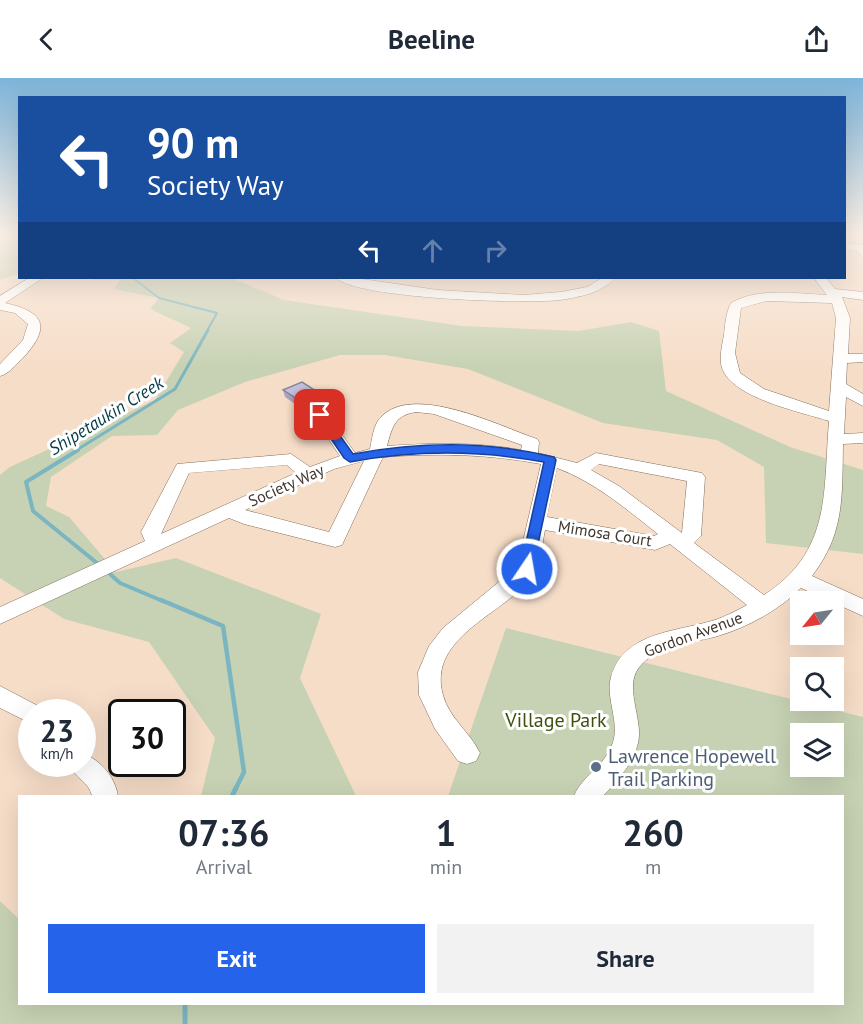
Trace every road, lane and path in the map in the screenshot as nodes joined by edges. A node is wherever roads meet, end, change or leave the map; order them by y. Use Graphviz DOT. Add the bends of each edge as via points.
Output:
graph roads {
  1 [pos="35,279"];
  2 [pos="346,279"];
  3 [pos="608,279"];
  4 [pos="830,290"];
  5 [pos="863,296"];
  6 [pos="0,301"];
  7 [pos="0,306"];
  8 [pos="863,358"];
  9 [pos="840,359"];
  10 [pos="0,372"];
  11 [pos="838,386"];
  12 [pos="863,401"];
  13 [pos="320,415"];
  14 [pos="837,418"];
  15 [pos="863,438"];
  16 [pos="835,440"];
  17 [pos="377,452"];
  18 [pos="529,454"];
  19 [pos="350,458"];
  20 [pos="550,460"];
  21 [pos="579,471"];
  22 [pos="308,474"];
  23 [pos="230,510"];
  24 [pos="537,522"];
  25 [pos="676,539"];
  26 [pos="156,544"];
  27 [pos="798,579"];
  28 [pos="763,606"];
  29 [pos="863,608"];
  30 [pos="0,616"];
  31 [pos="0,696"];
  32 [pos="18,706"];
  33 [pos="467,753"];
  34 [pos="95,777"];
  35 [pos="105,795"];
  36 [pos="588,795"];
  1 -- 6 [label="street"];
  2 -- 3 [label="street" via="409,292 544,298 590,291"];
  4 -- 5 [label="street"];
  4 -- 9 [label="street, Gordon Avenue" via="843,318"];
  4 -- 14 [label="street" via="738,303 729,366 732,375 745,386"];
  7 -- 10 [label="street" via="28,313 35,320 35,331 27,347"];
  8 -- 9 [label="street"];
  9 -- 11 [label="street, Gordon Avenue"];
  11 -- 12 [label="street"];
  11 -- 14 [label="street, Gordon Avenue"];
  13 -- 19 [label="street"];
  14 -- 16 [label="street, Gordon Avenue"];
  15 -- 16 [label="street"];
  16 -- 27 [label="street, Gordon Avenue" via="829,526 817,554"];
  17 -- 18 [label="street, Society Way" via="453,449"];
  17 -- 18 [label="street" via="390,417 404,409 424,407 531,442"];
  17 -- 19 [label="street, Society Way"];
  17 -- 23 [label="street" via="334,540 244,518"];
  18 -- 20 [label="street, Society Way"];
  19 -- 22 [label="street, Society Way"];
  20 -- 21 [label="street, Society Way"];
  20 -- 24 [label="street"];
  21 -- 25 [label="street, Society Way" via="613,490"];
  21 -- 25 [label="street" via="596,458 696,477 691,536"];
  22 -- 23 [label="street, Society Way"];
  22 -- 26 [label="street" via="291,459 183,468 150,532"];
  23 -- 26 [label="street, Society Way"];
  24 -- 25 [label="street, Mimosa Court" via="654,543"];
  24 -- 33 [label="street" via="527,569 521,577 447,637 430,662 430,692 437,712"];
  25 -- 28 [label="street, Society Way"];
  26 -- 30 [label="street, Society Way"];
  27 -- 28 [label="street, Gordon Avenue"];
  27 -- 29 [label="street"];
  28 -- 36 [label="street, Gordon Avenue" via="728,624 658,643 632,658 620,683 628,727 626,742"];
  31 -- 32 [label="street"];
  34 -- 35 [label="street" via="103,785"];
}
